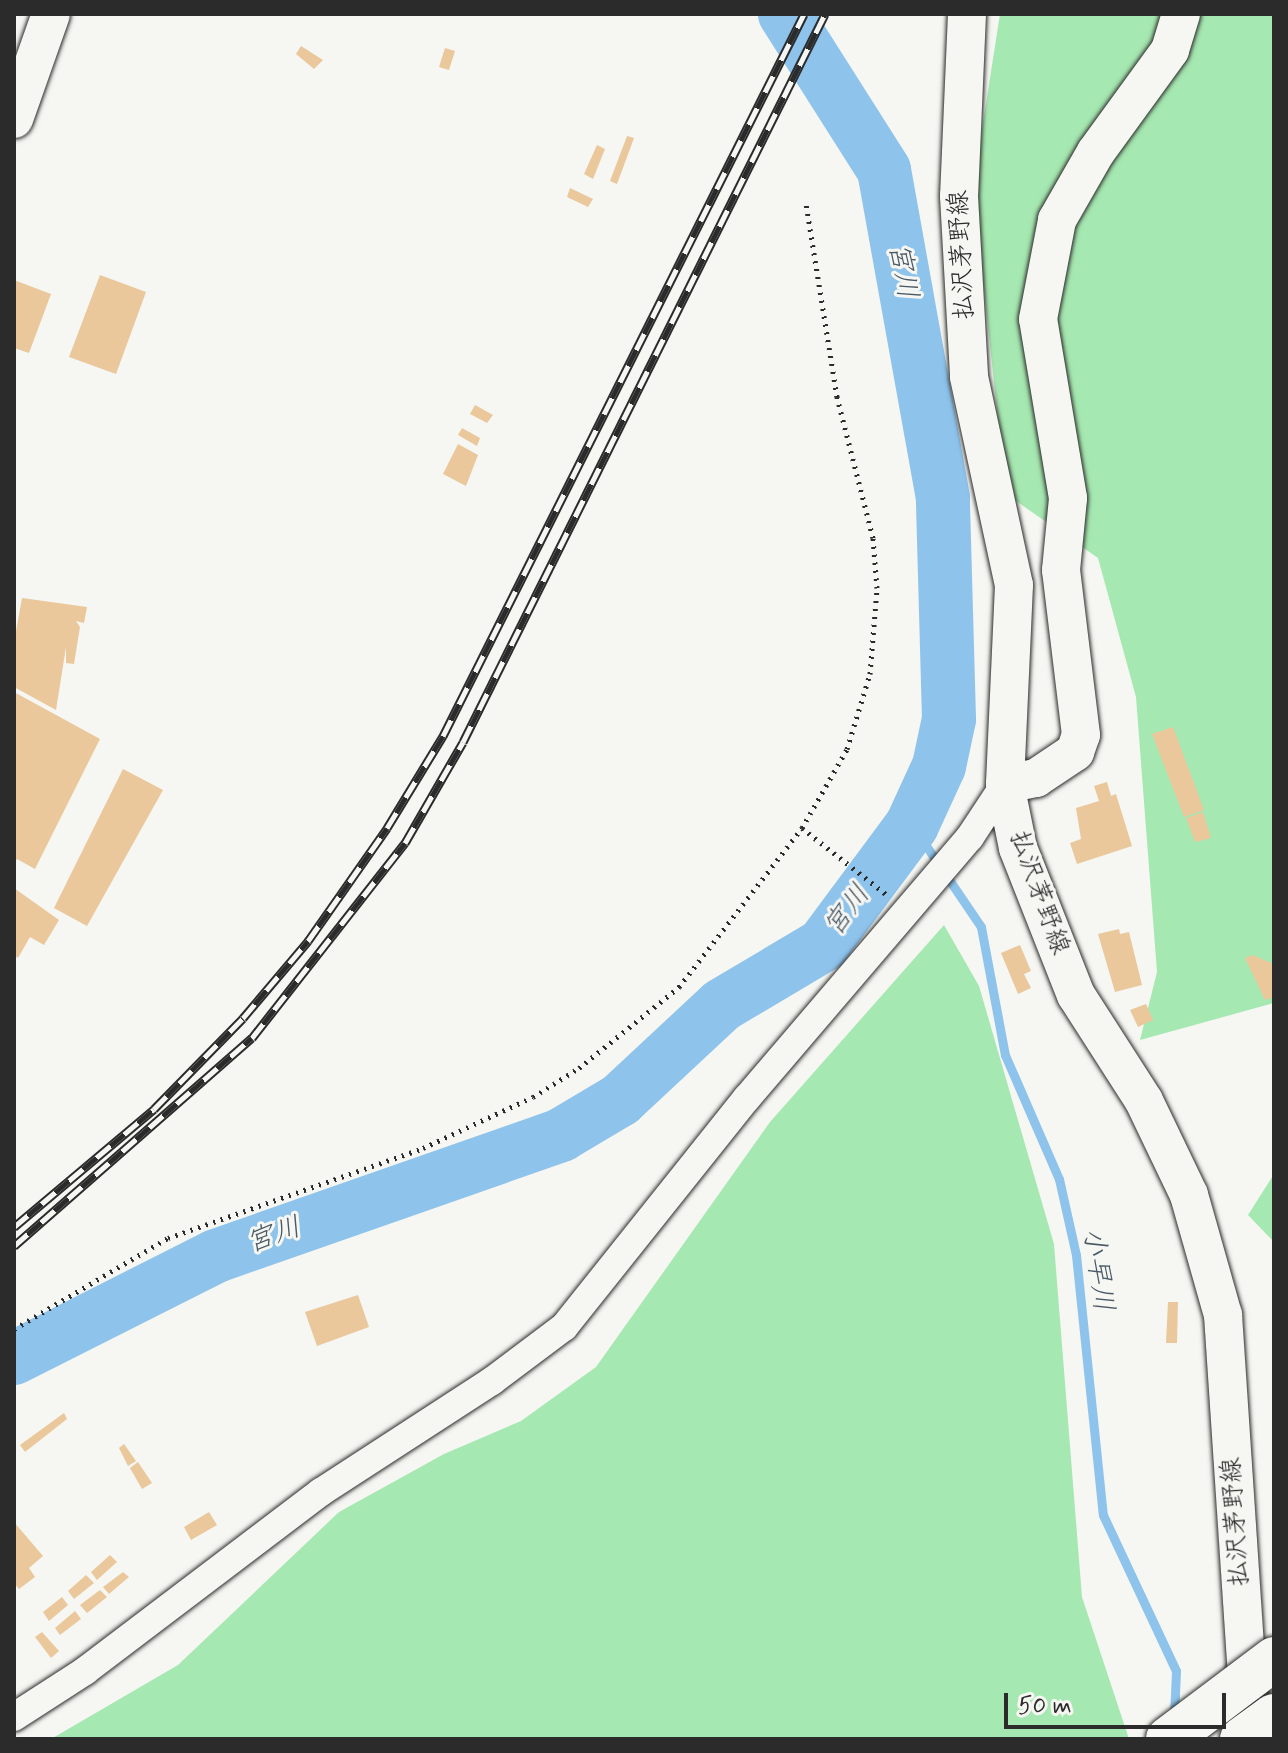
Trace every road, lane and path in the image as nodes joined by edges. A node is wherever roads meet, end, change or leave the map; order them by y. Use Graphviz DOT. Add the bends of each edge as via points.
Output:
graph roads {
  1 [pos="51,14"];
  2 [pos="967,14"];
  3 [pos="1181,14"];
  4 [pos="14,119"];
  5 [pos="806,203"];
  6 [pos="1005,784"];
  7 [pos="802,828"];
  8 [pos="903,909"];
  9 [pos="14,1329"];
  10 [pos="1274,1659"];
  11 [pos="1274,1716"];
  12 [pos="14,1717"];
  13 [pos="1168,1739"];
  14 [pos="1242,1739"];
  15 [pos="1251,1739"];
  1 -- 4 [label="main road"];
  2 -- 6 [label="main road, 払沢茅野線" via="959,196 969,377 1014,585"];
  3 -- 6 [label="main road" via="1170,50 1096,152 1057,220 1038,319 1068,498 1061,570 1081,735 1075,752 1036,778"];
  5 -- 7 [label="path" via="837,397 873,538 877,588 870,674 847,749"];
  6 -- 8 [label="street" via="970,837"];
  6 -- 15 [label="main road, 払沢茅野線" via="1018,848 1076,995 1144,1101 1189,1195 1223,1315"];
  7 -- 8 [label="path"];
  7 -- 9 [label="path" via="679,987 568,1076 423,1148 168,1238"];
  8 -- 12 [label="street" via="564,1327 492,1381 321,1492 85,1671"];
  10 -- 13 [label="highway, bridge"];
  11 -- 14 [label="highway, bridge"];
}
